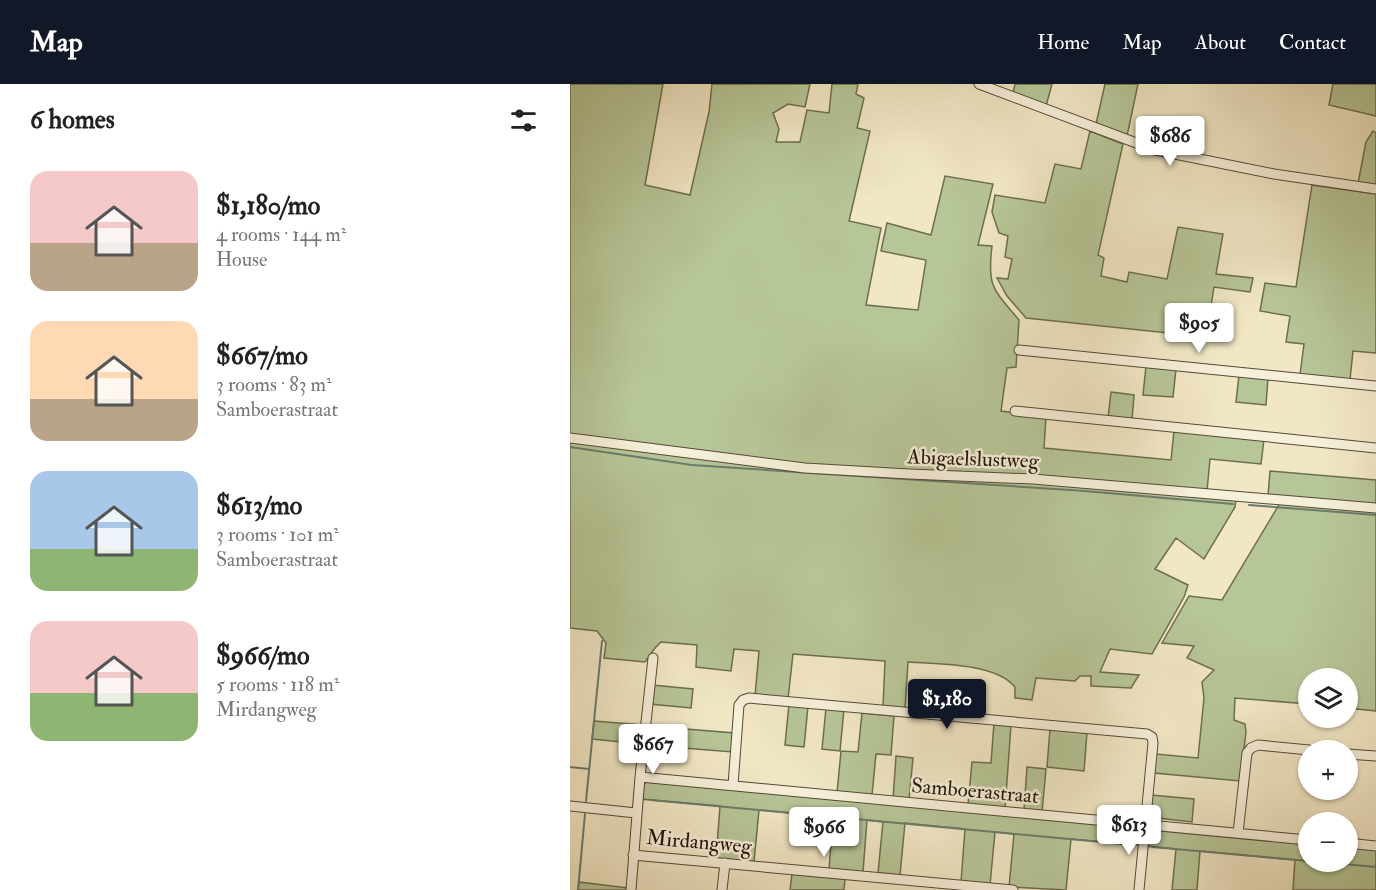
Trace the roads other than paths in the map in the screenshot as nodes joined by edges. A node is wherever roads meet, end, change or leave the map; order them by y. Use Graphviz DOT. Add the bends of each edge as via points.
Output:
graph roads {
  1 [pos="979,84"];
  2 [pos="1376,189"];
  3 [pos="1019,350"];
  4 [pos="1376,386"];
  5 [pos="1015,411"];
  6 [pos="570,438"];
  7 [pos="1376,448"];
  8 [pos="1376,508"];
  9 [pos="653,658"];
  10 [pos="1298,749"];
  11 [pos="1358,755"];
  12 [pos="1376,756"];
  13 [pos="640,777"];
  14 [pos="733,785"];
  15 [pos="570,806"];
  16 [pos="636,813"];
  17 [pos="1145,825"];
  18 [pos="1238,833"];
  19 [pos="1298,839"];
  20 [pos="1358,844"];
  21 [pos="1376,846"];
  22 [pos="633,855"];
  23 [pos="725,863"];
  24 [pos="631,890"];
  25 [pos="722,890"];
  26 [pos="1013,890"];
  27 [pos="1139,890"];
  1 -- 2 [label="street" via="1155,150"];
  3 -- 4 [label="street"];
  5 -- 7 [label="street"];
  6 -- 8 [label="street, Abigaelslustweg" via="806,468 1033,478"];
  9 -- 13 [label="street"];
  10 -- 18 [label="street" via="1258,745 1247,753"];
  11 -- 12 [label="street"];
  13 -- 14 [label="street, Samboerastraat"];
  13 -- 16 [label="street"];
  14 -- 17 [label="street, Samboerastraat"];
  14 -- 17 [label="street" via="739,705 749,698 1147,734 1154,743"];
  15 -- 16 [label="street"];
  16 -- 22 [label="street"];
  17 -- 18 [label="street, Samboerastraat"];
  17 -- 27 [label="street"];
  18 -- 19 [label="street, Samboerastraat"];
  20 -- 21 [label="street"];
  22 -- 23 [label="street, Mirdangweg"];
  22 -- 24 [label="street"];
  23 -- 25 [label="street"];
  23 -- 26 [label="street, Mirdangweg"];
}
